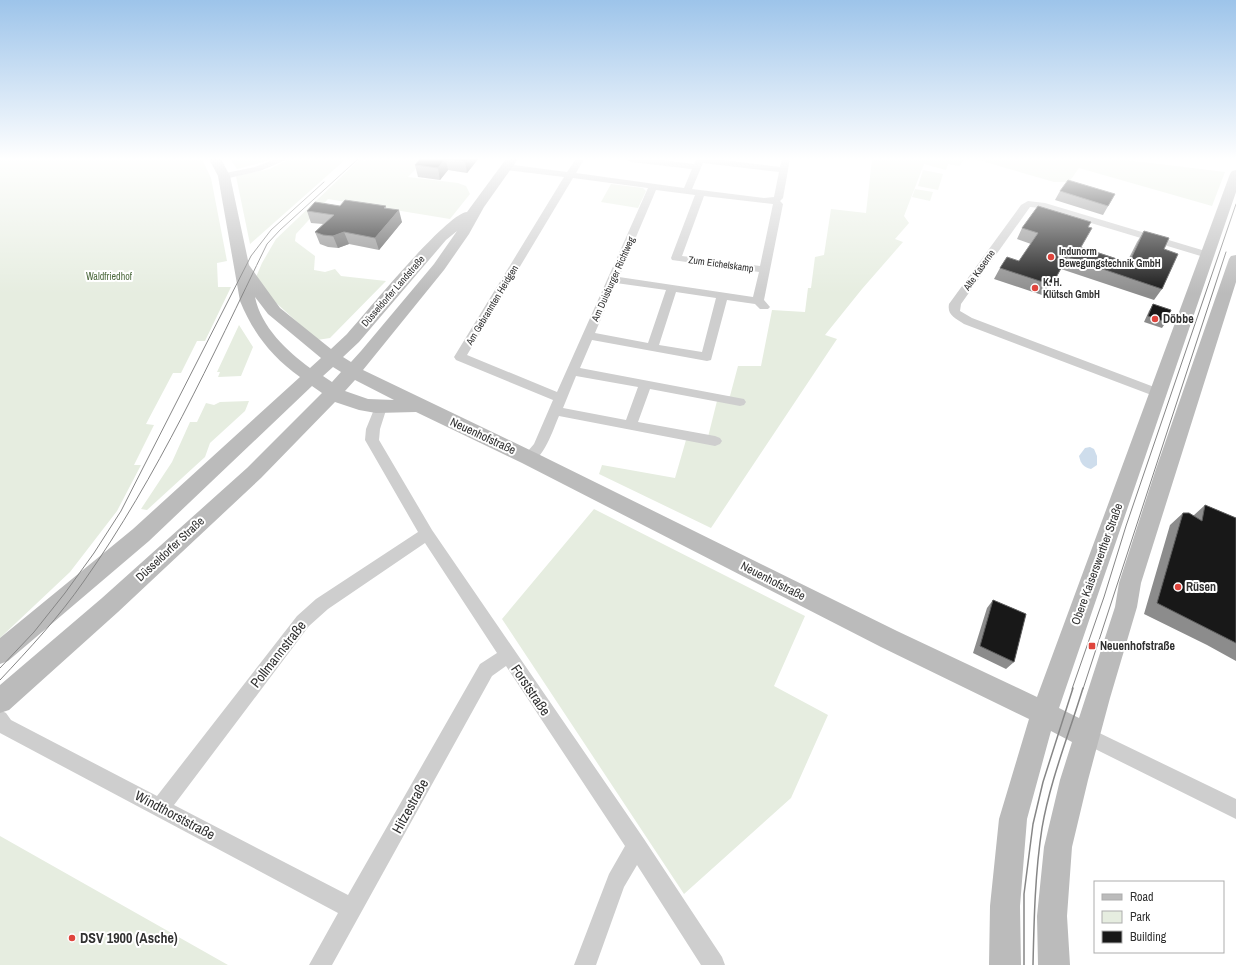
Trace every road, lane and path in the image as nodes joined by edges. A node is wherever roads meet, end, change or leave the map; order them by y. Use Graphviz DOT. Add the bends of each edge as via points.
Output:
graph roads {
  1 [pos="230,204"];
  2 [pos="479,204"];
  3 [pos="553,204"];
  4 [pos="646,204"];
  5 [pos="696,204"];
  6 [pos="778,204"];
  7 [pos="1028,204"];
  8 [pos="1028,204"];
  9 [pos="1226,204"];
  10 [pos="477,207"];
  11 [pos="1208,255"];
  12 [pos="1236,259"];
  13 [pos="242,264"];
  14 [pos="765,270"];
  15 [pos="613,279"];
  16 [pos="672,288"];
  17 [pos="722,296"];
  18 [pos="588,336"];
  19 [pos="652,347"];
  20 [pos="332,358"];
  21 [pos="573,371"];
  22 [pos="353,372"];
  23 [pos="311,377"];
  24 [pos="645,385"];
  25 [pos="334,392"];
  26 [pos="392,392"];
  27 [pos="1158,393"];
  28 [pos="561,398"];
  29 [pos="740,402"];
  30 [pos="418,405"];
  31 [pos="381,407"];
  32 [pos="555,410"];
  33 [pos="631,424"];
  34 [pos="715,441"];
  35 [pos="529,458"];
  36 [pos="427,534"];
  37 [pos="0,653"];
  38 [pos="508,655"];
  39 [pos="0,701"];
  40 [pos="1044,713"];
  41 [pos="0,719"];
  42 [pos="1087,736"];
  43 [pos="160,807"];
  44 [pos="1236,809"];
  45 [pos="637,846"];
  46 [pos="352,909"];
  47 [pos="320,965"];
  48 [pos="585,965"];
  49 [pos="714,965"];
  50 [pos="1006,965"];
  51 [pos="1054,965"];
  1 -- 13 [label="street, Neuenhofstraße"];
  2 -- 10 [label="street, Düsseldorfer Landstraße"];
  3 -- 28 [label="street, Am Gebrannten Heidgen" via="460,357"];
  4 -- 15 [label="street, Am Duisburger Richtweg"];
  5 -- 14 [label="street, Zum Eichelskamp" via="676,258"];
  6 -- 14 [label="street, Zum Eichelskamp"];
  7 -- 11 [label="street, Alte Kaserne" via="1042,205"];
  8 -- 27 [label="street, Alte Kaserne" via="955,304 955,313 968,321"];
  9 -- 11 [label="street, Obere Kaiserswerther Straße"];
  10 -- 20 [label="street, Düsseldorfer Landstraße" via="441,237 353,338"];
  10 -- 22 [label="street, Düsseldorfer Landstraße" via="439,267"];
  11 -- 27 [label="street, Obere Kaiserswerther Straße"];
  12 -- 42 [label="street" via="1130,583 1126,608"];
  13 -- 20 [label="street, Neuenhofstraße" via="274,311"];
  13 -- 23 [label="street, Neuenhofstraße" via="248,301 260,329 280,353"];
  14 -- 17 [label="street, Zum Eichelskamp" via="761,304"];
  15 -- 16 [label="street, Zum Eichelskamp"];
  15 -- 18 [label="street, Am Duisburger Richtweg"];
  16 -- 17 [label="street, Zum Eichelskamp"];
  16 -- 19 [label="street"];
  17 -- 19 [label="street" via="707,356"];
  18 -- 19 [label="street"];
  18 -- 21 [label="street, Am Duisburger Richtweg"];
  20 -- 22 [label="street, Neuenhofstraße"];
  20 -- 23 [label="street, Düsseldorfer Landstraße"];
  21 -- 24 [label="street"];
  21 -- 28 [label="street, Am Duisburger Richtweg"];
  22 -- 25 [label="street, Düsseldorfer Landstraße"];
  22 -- 26 [label="street, Neuenhofstraße"];
  23 -- 25 [label="street, Neuenhofstraße"];
  23 -- 37 [label="street" via="141,535"];
  24 -- 29 [label="street"];
  24 -- 33 [label="street"];
  25 -- 31 [label="street, Neuenhofstraße" via="350,401"];
  25 -- 39 [label="street, Düsseldorfer Straße" via="254,473 110,605"];
  26 -- 30 [label="street, Neuenhofstraße"];
  26 -- 31 [label="street"];
  27 -- 40 [label="street, Obere Kaiserswerther Straße"];
  28 -- 32 [label="street, Am Duisburger Richtweg"];
  30 -- 31 [label="street, Neuenhofstraße"];
  30 -- 35 [label="street, Neuenhofstraße"];
  31 -- 36 [label="street, Forststraße" via="372,440"];
  32 -- 33 [label="street"];
  32 -- 35 [label="street, Am Duisburger Richtweg" via="539,447"];
  33 -- 34 [label="street"];
  35 -- 40 [label="street, Neuenhofstraße" via="889,639"];
  36 -- 38 [label="street, Forststraße"];
  36 -- 43 [label="street, Pollmannstraße" via="322,604 303,621"];
  38 -- 45 [label="street, Forststraße"];
  38 -- 46 [label="street, Hitzestraße" via="486,670"];
  40 -- 42 [label="street, Neuenhofstraße"];
  40 -- 50 [label="street, Obere Kaiserswerther Straße" via="1013,819 1005,906"];
  41 -- 43 [label="street, Windthorststraße" via="4,726"];
  42 -- 44 [label="street, Neuenhofstraße"];
  42 -- 51 [label="street" via="1058,847 1052,916"];
  43 -- 46 [label="street, Windthorststraße"];
  45 -- 48 [label="street" via="616,882"];
  45 -- 49 [label="street, Forststraße"];
  46 -- 47 [label="street, Hitzestraße"];
}
